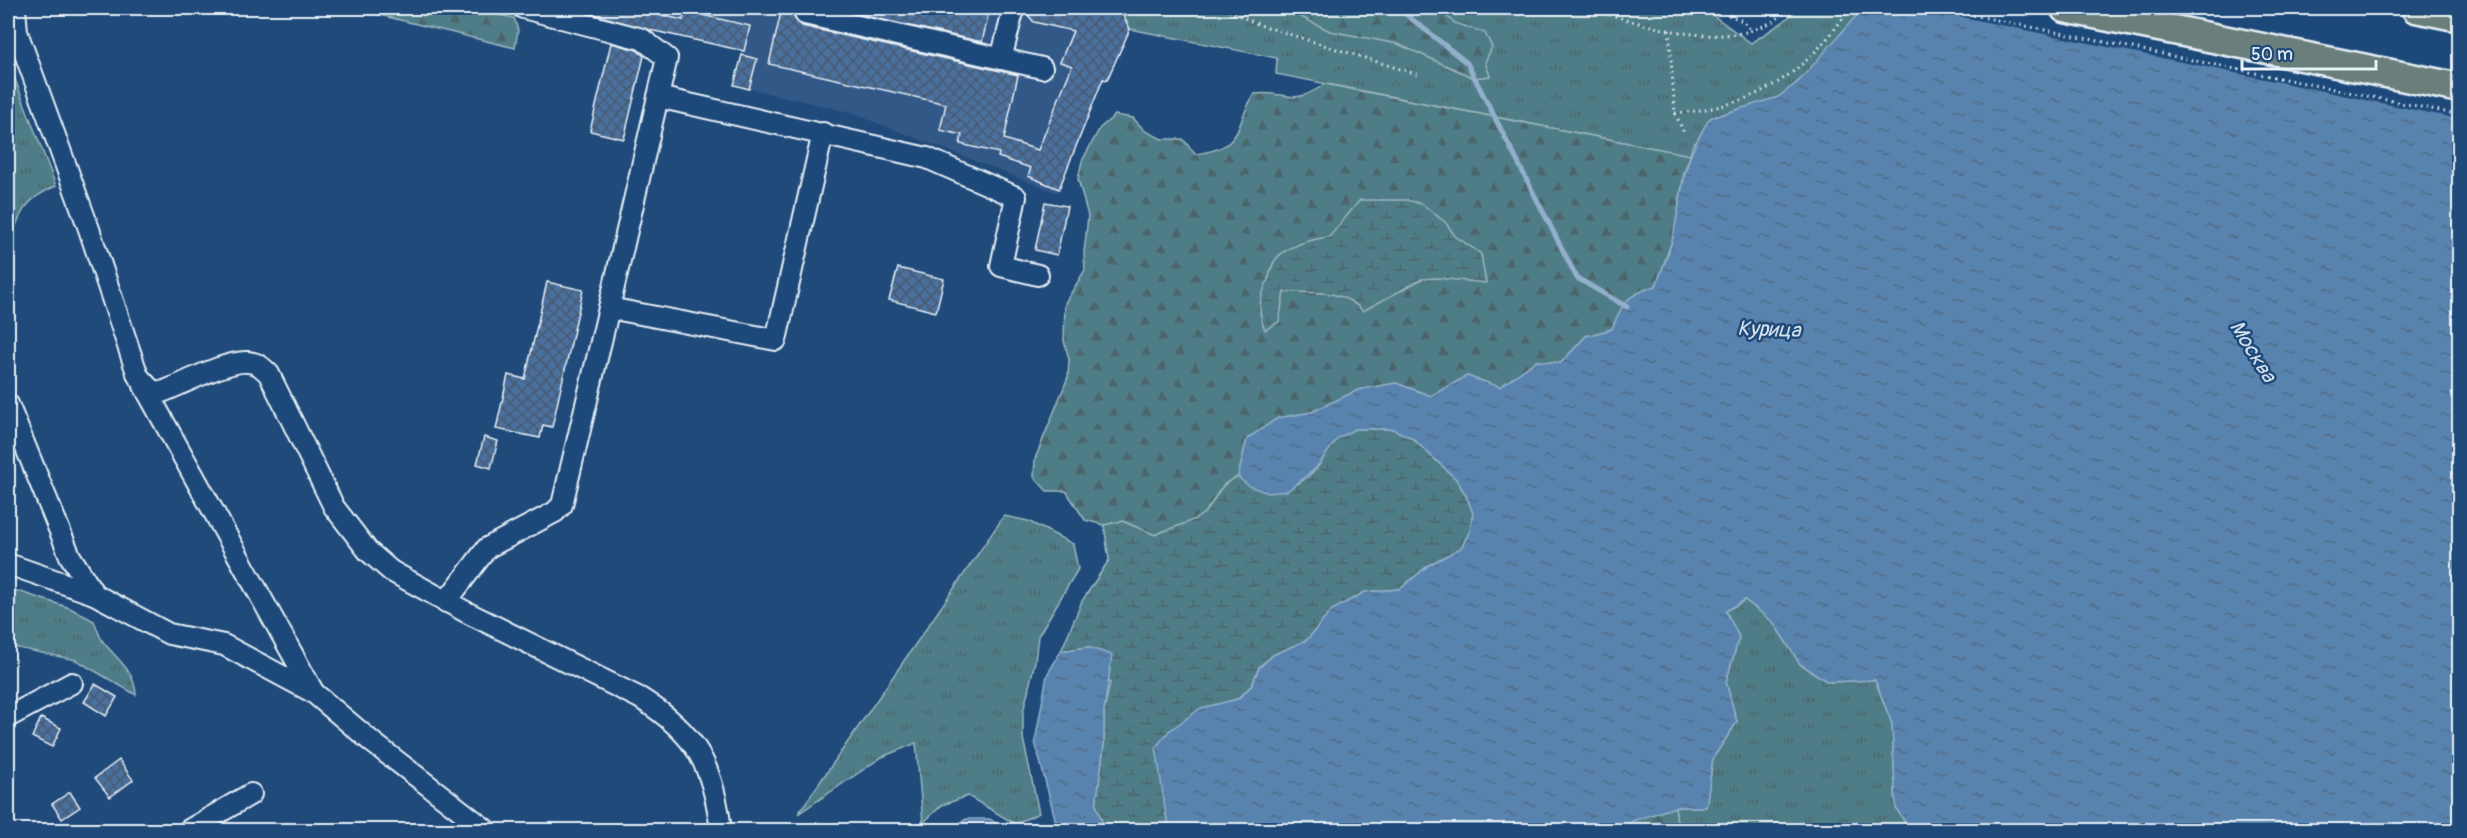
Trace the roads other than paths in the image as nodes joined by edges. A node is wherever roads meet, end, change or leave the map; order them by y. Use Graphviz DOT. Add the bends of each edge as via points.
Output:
graph roads {
  1 [pos="15,8"];
  2 [pos="523,8"];
  3 [pos="807,8"];
  4 [pos="1014,8"];
  5 [pos="2065,8"];
  6 [pos="2416,8"];
  7 [pos="2460,17"];
  8 [pos="1001,59"];
  9 [pos="1042,68"];
  10 [pos="2460,88"];
  11 [pos="658,97"];
  12 [pos="823,133"];
  13 [pos="1038,275"];
  14 [pos="609,308"];
  15 [pos="144,386"];
  16 [pos="8,404"];
  17 [pos="8,564"];
  18 [pos="94,594"];
  19 [pos="447,602"];
  20 [pos="72,683"];
  21 [pos="314,693"];
  22 [pos="8,717"];
  23 [pos="251,794"];
  24 [pos="200,828"];
  25 [pos="486,831"];
  26 [pos="721,831"];
  1 -- 15 [label="street" via="17,32"];
  2 -- 11 [label="street" via="642,39 667,58"];
  3 -- 8 [label="street" via="805,14"];
  4 -- 8 [label="street"];
  5 -- 10 [label="highway"];
  6 -- 7 [label="highway"];
  8 -- 9 [label="street"];
  11 -- 12 [label="street"];
  11 -- 14 [label="street"];
  12 -- 13 [label="street" via="927,158 1016,197 1001,266"];
  12 -- 14 [label="street" via="776,340"];
  14 -- 19 [label="street" via="562,505 487,548"];
  15 -- 19 [label="street" via="162,392 235,363 260,365 334,507 368,551 391,571"];
  15 -- 21 [label="street"];
  16 -- 18 [label="street" via="70,556"];
  17 -- 18 [label="street"];
  18 -- 21 [label="street" via="168,634 224,645"];
  19 -- 26 [label="street" via="640,698 668,716 698,749 710,776"];
  20 -- 22 [label="street"];
  21 -- 25 [label="street"];
  23 -- 24 [label="street"];
}
